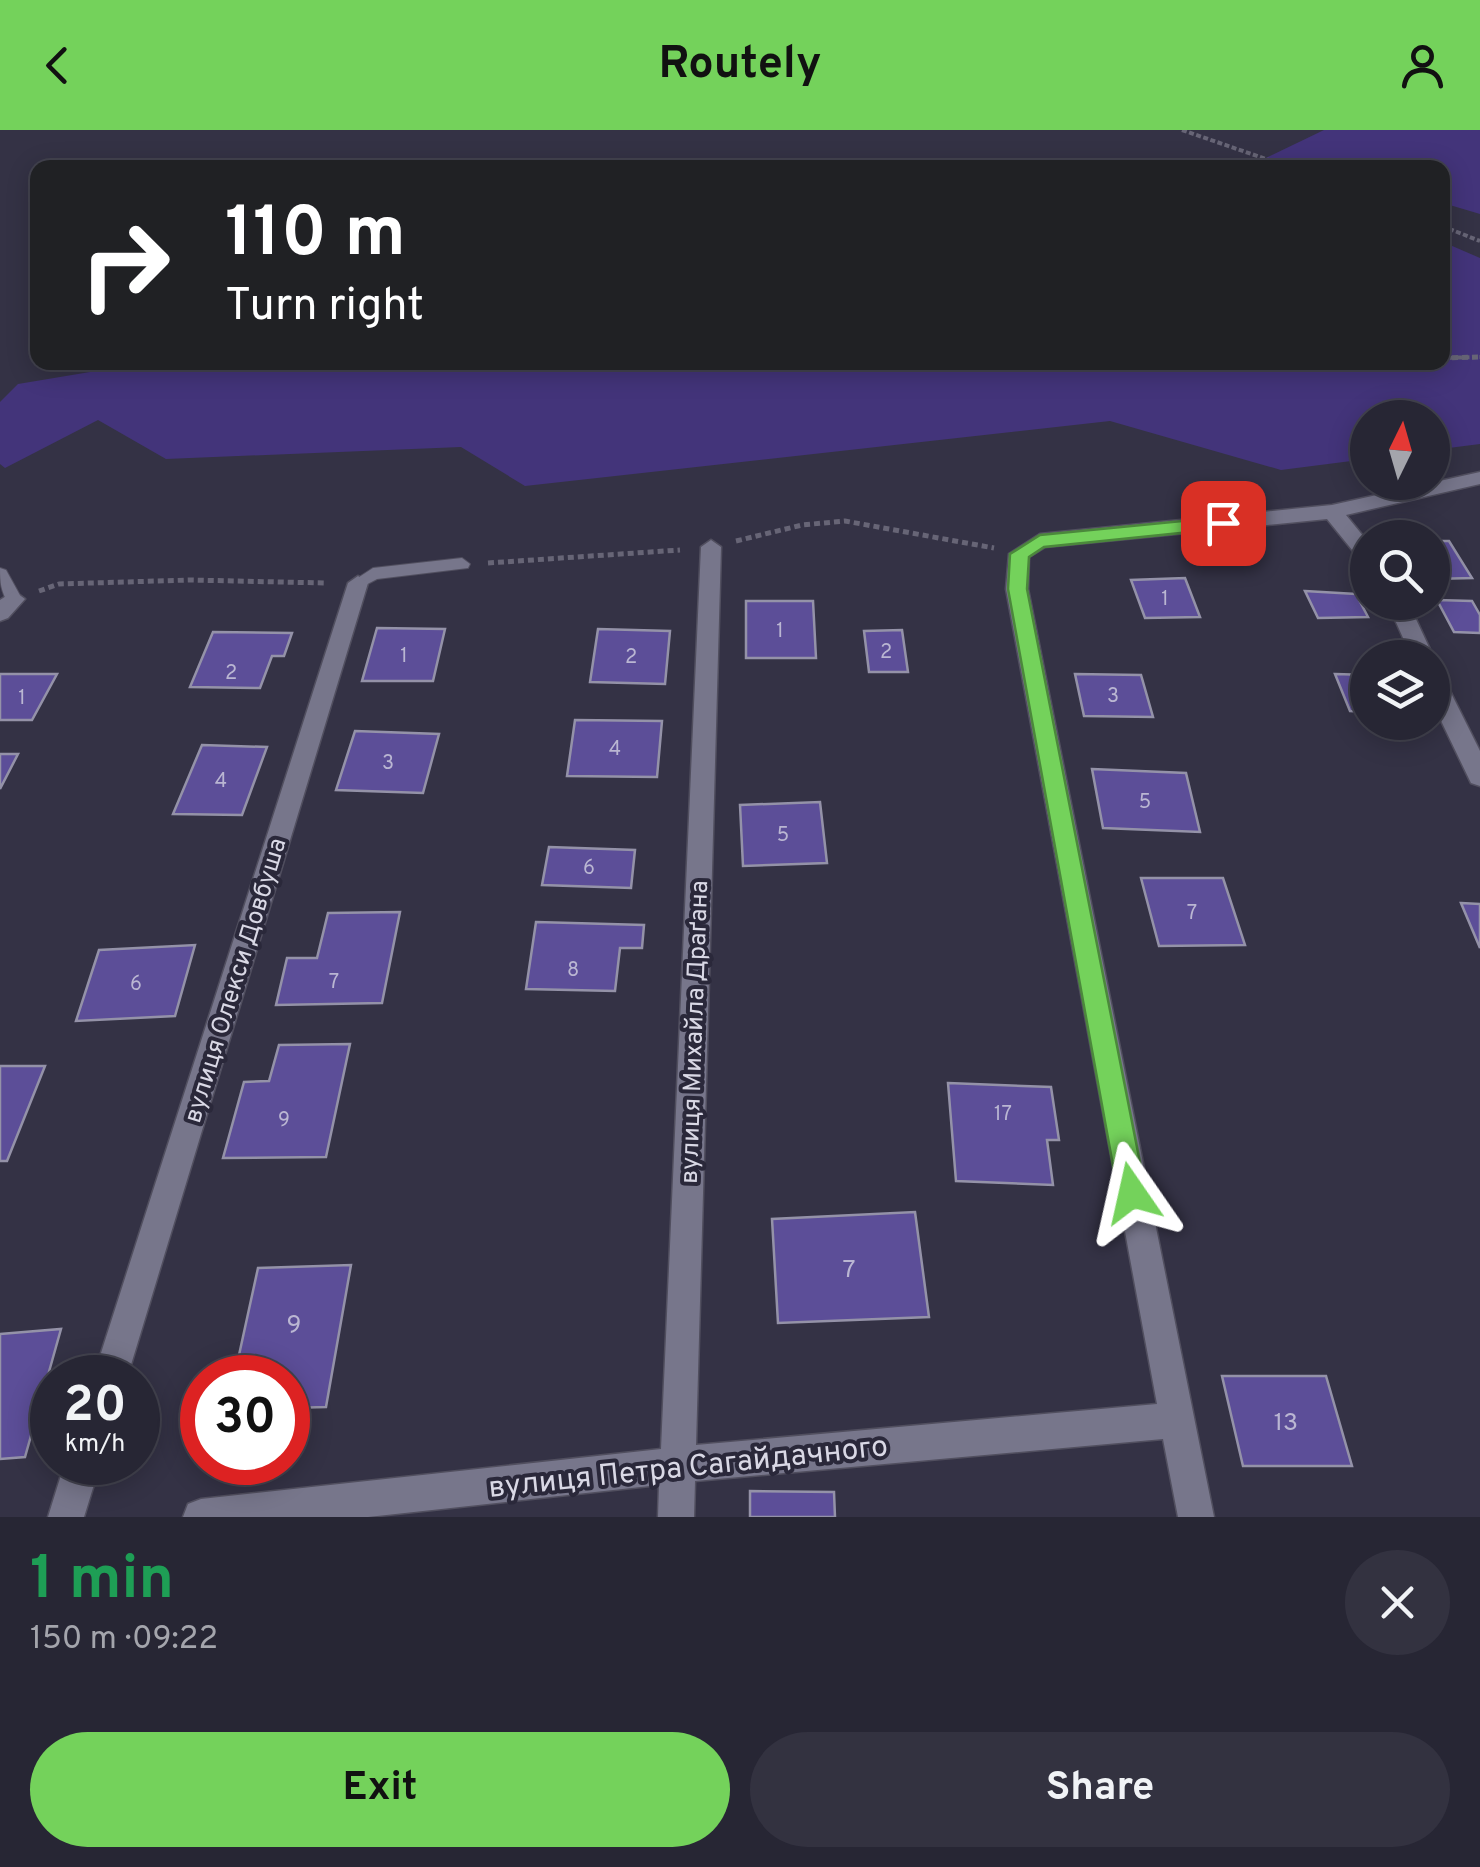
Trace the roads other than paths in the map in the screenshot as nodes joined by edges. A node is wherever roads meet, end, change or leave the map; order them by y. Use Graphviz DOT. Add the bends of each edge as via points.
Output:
graph roads {
  1 [pos="1480,478"];
  2 [pos="1332,512"];
  3 [pos="1350,534"];
  4 [pos="710,547"];
  5 [pos="462,564"];
  6 [pos="0,574"];
  7 [pos="358,583"];
  8 [pos="7,606"];
  9 [pos="1450,714"];
  10 [pos="1480,776"];
  11 [pos="117,1355"];
  12 [pos="1175,1420"];
  13 [pos="678,1465"];
  14 [pos="76,1485"];
  15 [pos="66,1517"];
  16 [pos="201,1517"];
  17 [pos="676,1517"];
  18 [pos="1196,1517"];
  1 -- 2 [label="street"];
  2 -- 3 [label="street"];
  2 -- 12 [label="street" via="1040,542 1020,554 1017,589"];
  4 -- 13 [label="street, вулиця Михайла Драґана"];
  5 -- 7 [label="lane" via="373,574"];
  6 -- 8 [label="lane"];
  7 -- 11 [label="street, вулиця Олекси Довбуша"];
  9 -- 10 [label="street"];
  12 -- 13 [label="street, вулиця Петра Сагайдачного"];
  12 -- 18 [label="street"];
  13 -- 16 [label="street, вулиця Петра Сагайдачного"];
  13 -- 17 [label="street, вулиця Михайла Драґана"];
  14 -- 15 [label="street"];
}
